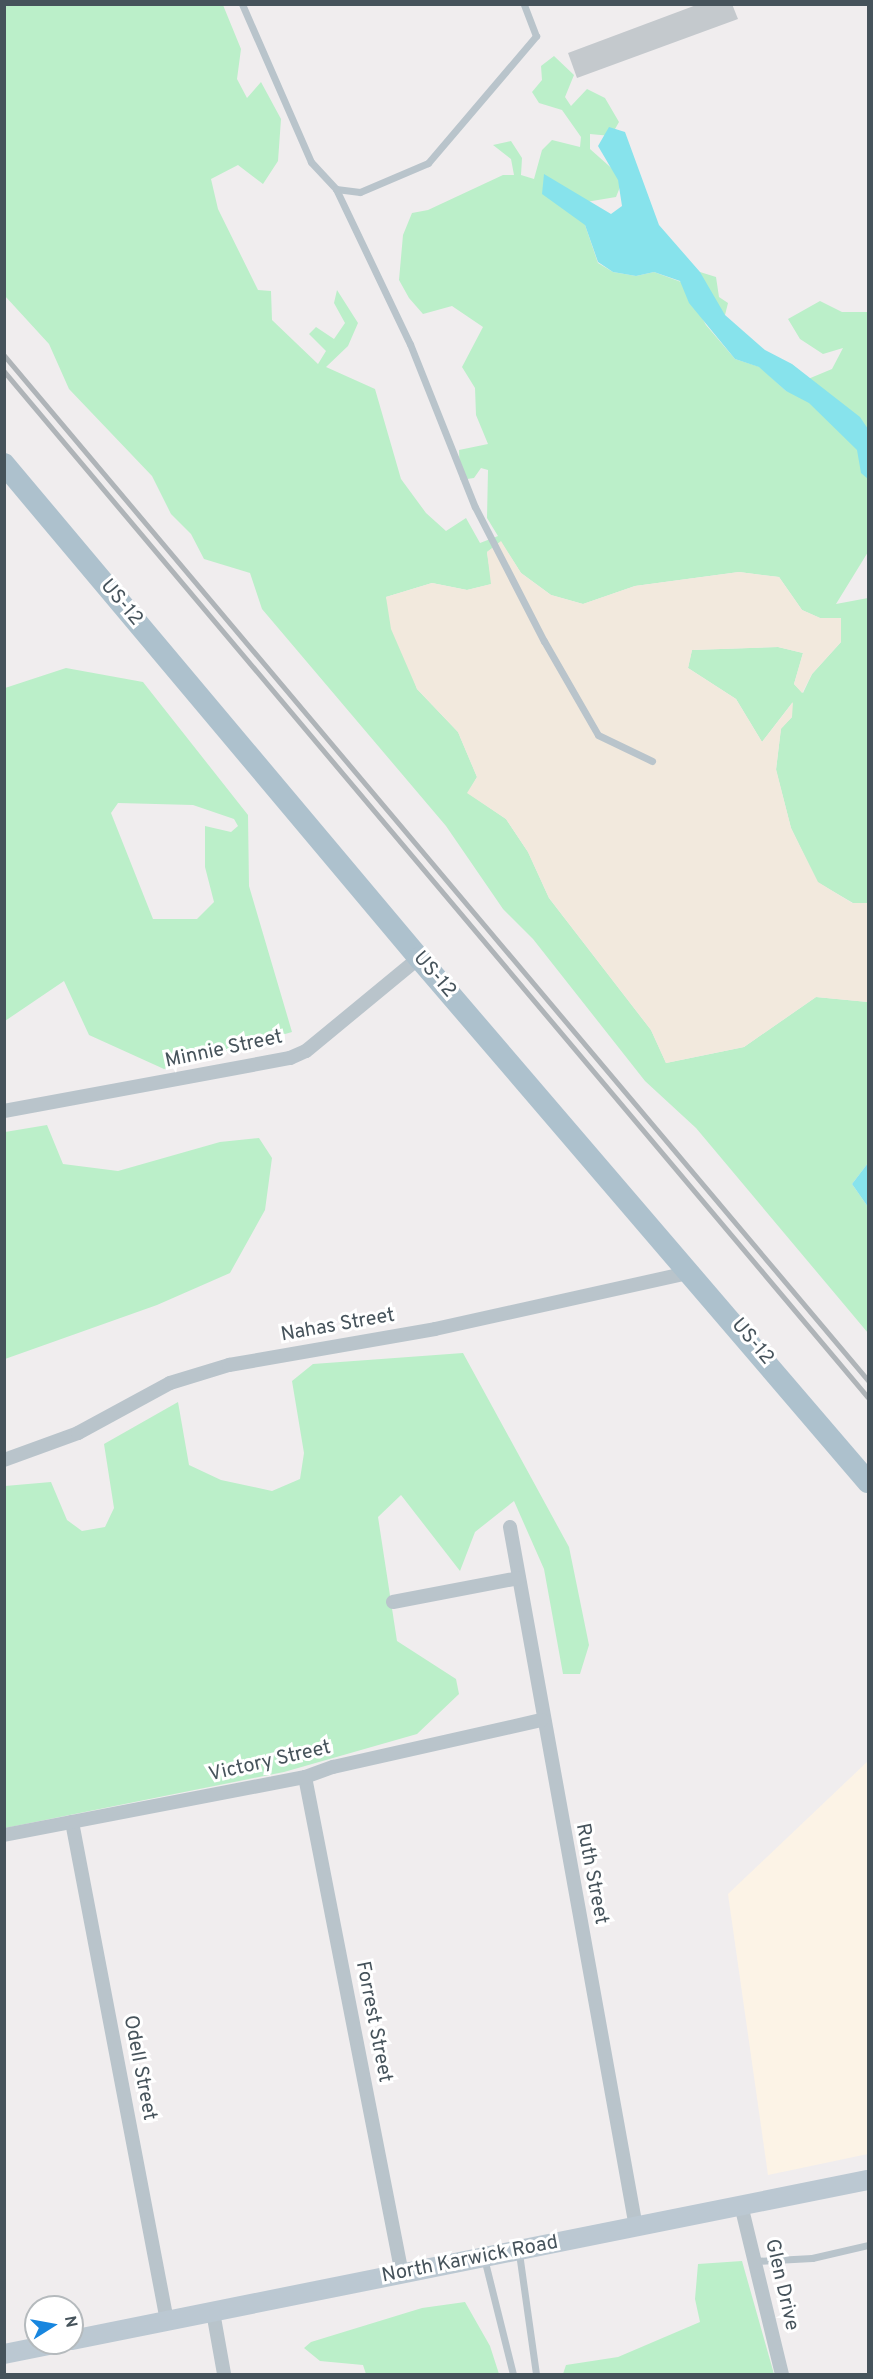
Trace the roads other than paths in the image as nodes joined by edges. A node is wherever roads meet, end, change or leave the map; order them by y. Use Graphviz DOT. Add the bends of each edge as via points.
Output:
graph roads {
  1 [pos="242,4"];
  2 [pos="524,4"];
  3 [pos="336,189"];
  4 [pos="4,464"];
  5 [pos="652,761"];
  6 [pos="419,958"];
  7 [pos="4,1111"];
  8 [pos="693,1272"];
  9 [pos="4,1460"];
  10 [pos="868,1482"];
  11 [pos="510,1527"];
  12 [pos="519,1578"];
  13 [pos="393,1602"];
  14 [pos="542,1720"];
  15 [pos="305,1777"];
  16 [pos="72,1822"];
  17 [pos="4,1835"];
  18 [pos="868,2180"];
  19 [pos="741,2205"];
  20 [pos="636,2226"];
  21 [pos="868,2245"];
  22 [pos="519,2250"];
  23 [pos="484,2257"];
  24 [pos="755,2261"];
  25 [pos="402,2274"];
  26 [pos="213,2312"];
  27 [pos="167,2321"];
  28 [pos="84,2338"];
  29 [pos="24,2350"];
  30 [pos="4,2354"];
  31 [pos="224,2374"];
  32 [pos="513,2374"];
  33 [pos="536,2374"];
  34 [pos="782,2374"];
  1 -- 3 [label="lane" via="311,162"];
  2 -- 3 [label="lane" via="536,36 428,163 360,192"];
  3 -- 5 [label="lane" via="410,344 475,507 544,641 598,735"];
  4 -- 6 [label="main road, US-12"];
  6 -- 7 [label="street, Minnie Street" via="306,1051 290,1058"];
  6 -- 8 [label="main road, US-12"];
  8 -- 9 [label="street, Nahas Street" via="435,1329 229,1365 170,1383 78,1433"];
  8 -- 10 [label="main road, US-12"];
  11 -- 12 [label="street, Ruth Street"];
  12 -- 13 [label="street"];
  12 -- 14 [label="street, Ruth Street"];
  14 -- 15 [label="street, Victory Street" via="333,1767"];
  14 -- 20 [label="street, Ruth Street"];
  15 -- 16 [label="street, Victory Street"];
  15 -- 25 [label="street, Forrest Street"];
  16 -- 17 [label="street, Victory Street"];
  16 -- 27 [label="street, Odell Street"];
  18 -- 19 [label="street, North Karwick Road"];
  19 -- 20 [label="street, North Karwick Road"];
  19 -- 24 [label="street, Glen Drive"];
  20 -- 22 [label="street, North Karwick Road"];
  21 -- 24 [label="lane" via="812,2258"];
  22 -- 23 [label="street, North Karwick Road"];
  22 -- 33 [label="lane"];
  23 -- 25 [label="street, North Karwick Road"];
  23 -- 32 [label="lane"];
  24 -- 34 [label="street, Glen Drive"];
  25 -- 26 [label="street, North Karwick Road"];
  26 -- 27 [label="street, North Karwick Road"];
  26 -- 31 [label="street"];
  27 -- 28 [label="street, North Karwick Road"];
  29 -- 30 [label="street"];
}
